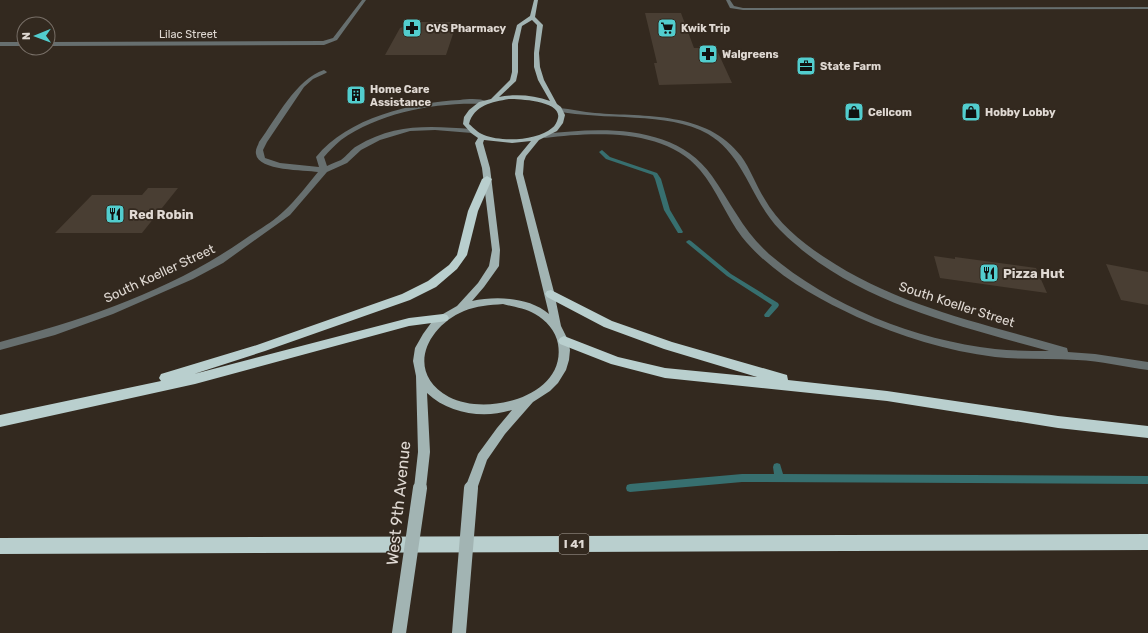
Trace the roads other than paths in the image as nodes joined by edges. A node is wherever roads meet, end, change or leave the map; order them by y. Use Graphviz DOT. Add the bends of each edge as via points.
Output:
graph roads {
  1 [pos="364,0"];
  2 [pos="536,0"];
  3 [pos="728,0"];
  4 [pos="1148,8"];
  5 [pos="532,18"];
  6 [pos="0,44"];
  7 [pos="16,44"];
  8 [pos="56,44"];
  9 [pos="324,72"];
  10 [pos="492,100"];
  11 [pos="484,102"];
  12 [pos="556,108"];
  13 [pos="472,131"];
  14 [pos="482,137"];
  15 [pos="540,137"];
  16 [pos="324,170"];
  17 [pos="487,179"];
  18 [pos="551,294"];
  19 [pos="460,309"];
  20 [pos="443,318"];
  21 [pos="556,326"];
  22 [pos="564,341"];
  23 [pos="0,346"];
  24 [pos="1079,356"];
  25 [pos="1148,366"];
  26 [pos="421,377"];
  27 [pos="810,387"];
  28 [pos="131,392"];
  29 [pos="528,400"];
  30 [pos="0,421"];
  31 [pos="1148,432"];
  32 [pos="1148,542"];
  33 [pos="0,546"];
  34 [pos="399,633"];
  35 [pos="459,633"];
  1 -- 8 [label="street, Lilac Street" via="335,39 316,44"];
  2 -- 5 [label="main road"];
  3 -- 4 [label="street" via="732,7 743,9"];
  5 -- 10 [label="main road" via="520,25 514,81"];
  5 -- 12 [label="main road" via="540,25 536,53 538,72"];
  6 -- 7 [label="street"];
  9 -- 16 [label="street" via="302,86 259,151 259,156 272,164"];
  10 -- 11 [label="main road"];
  10 -- 12 [label="main road" via="526,97 541,100"];
  11 -- 13 [label="main road" via="473,108 467,116 466,124"];
  11 -- 16 [label="street" via="424,107 367,123 342,137 320,157"];
  12 -- 15 [label="main road" via="562,117 560,124"];
  12 -- 24 [label="street, South Koeller Street" via="594,115 663,118 707,132 738,157 765,206 782,226 822,259 853,278 887,296 946,318"];
  13 -- 14 [label="main road"];
  13 -- 16 [label="street, South Koeller Street" via="428,128 389,133 367,143 344,161"];
  14 -- 15 [label="main road" via="508,142"];
  14 -- 17 [label="main road" via="479,143"];
  15 -- 18 [label="main road" via="523,155 519,170"];
  15 -- 24 [label="street, South Koeller Street" via="592,131 616,132 638,135 672,147 703,169 756,247 798,279 844,307 953,345 995,353"];
  16 -- 23 [label="street, South Koeller Street" via="297,203 275,224 220,261 190,277 109,312"];
  17 -- 19 [label="main road" via="494,225 494,266"];
  17 -- 28 [label="highway" via="473,211 462,255 453,267 432,284 406,297"];
  18 -- 21 [label="main road"];
  18 -- 27 [label="highway" via="594,318 662,343"];
  19 -- 20 [label="main road"];
  19 -- 21 [label="main road" via="488,302 524,305 543,313"];
  20 -- 26 [label="main road" via="429,331 421,345 418,361"];
  20 -- 28 [label="highway" via="409,322 195,379"];
  21 -- 22 [label="main road"];
  22 -- 27 [label="highway" via="616,362 664,373"];
  22 -- 29 [label="main road" via="565,357 559,373 546,388"];
  24 -- 25 [label="street, South Koeller Street"];
  26 -- 29 [label="main road" via="430,390 446,401 464,408 486,410 508,407"];
  26 -- 34 [label="main road, West 9th Avenue, bridge" via="424,452"];
  27 -- 31 [label="highway"];
  28 -- 30 [label="highway"];
  29 -- 35 [label="main road, bridge" via="482,458 471,488"];
  32 -- 33 [label="highway, I 41"];
}
